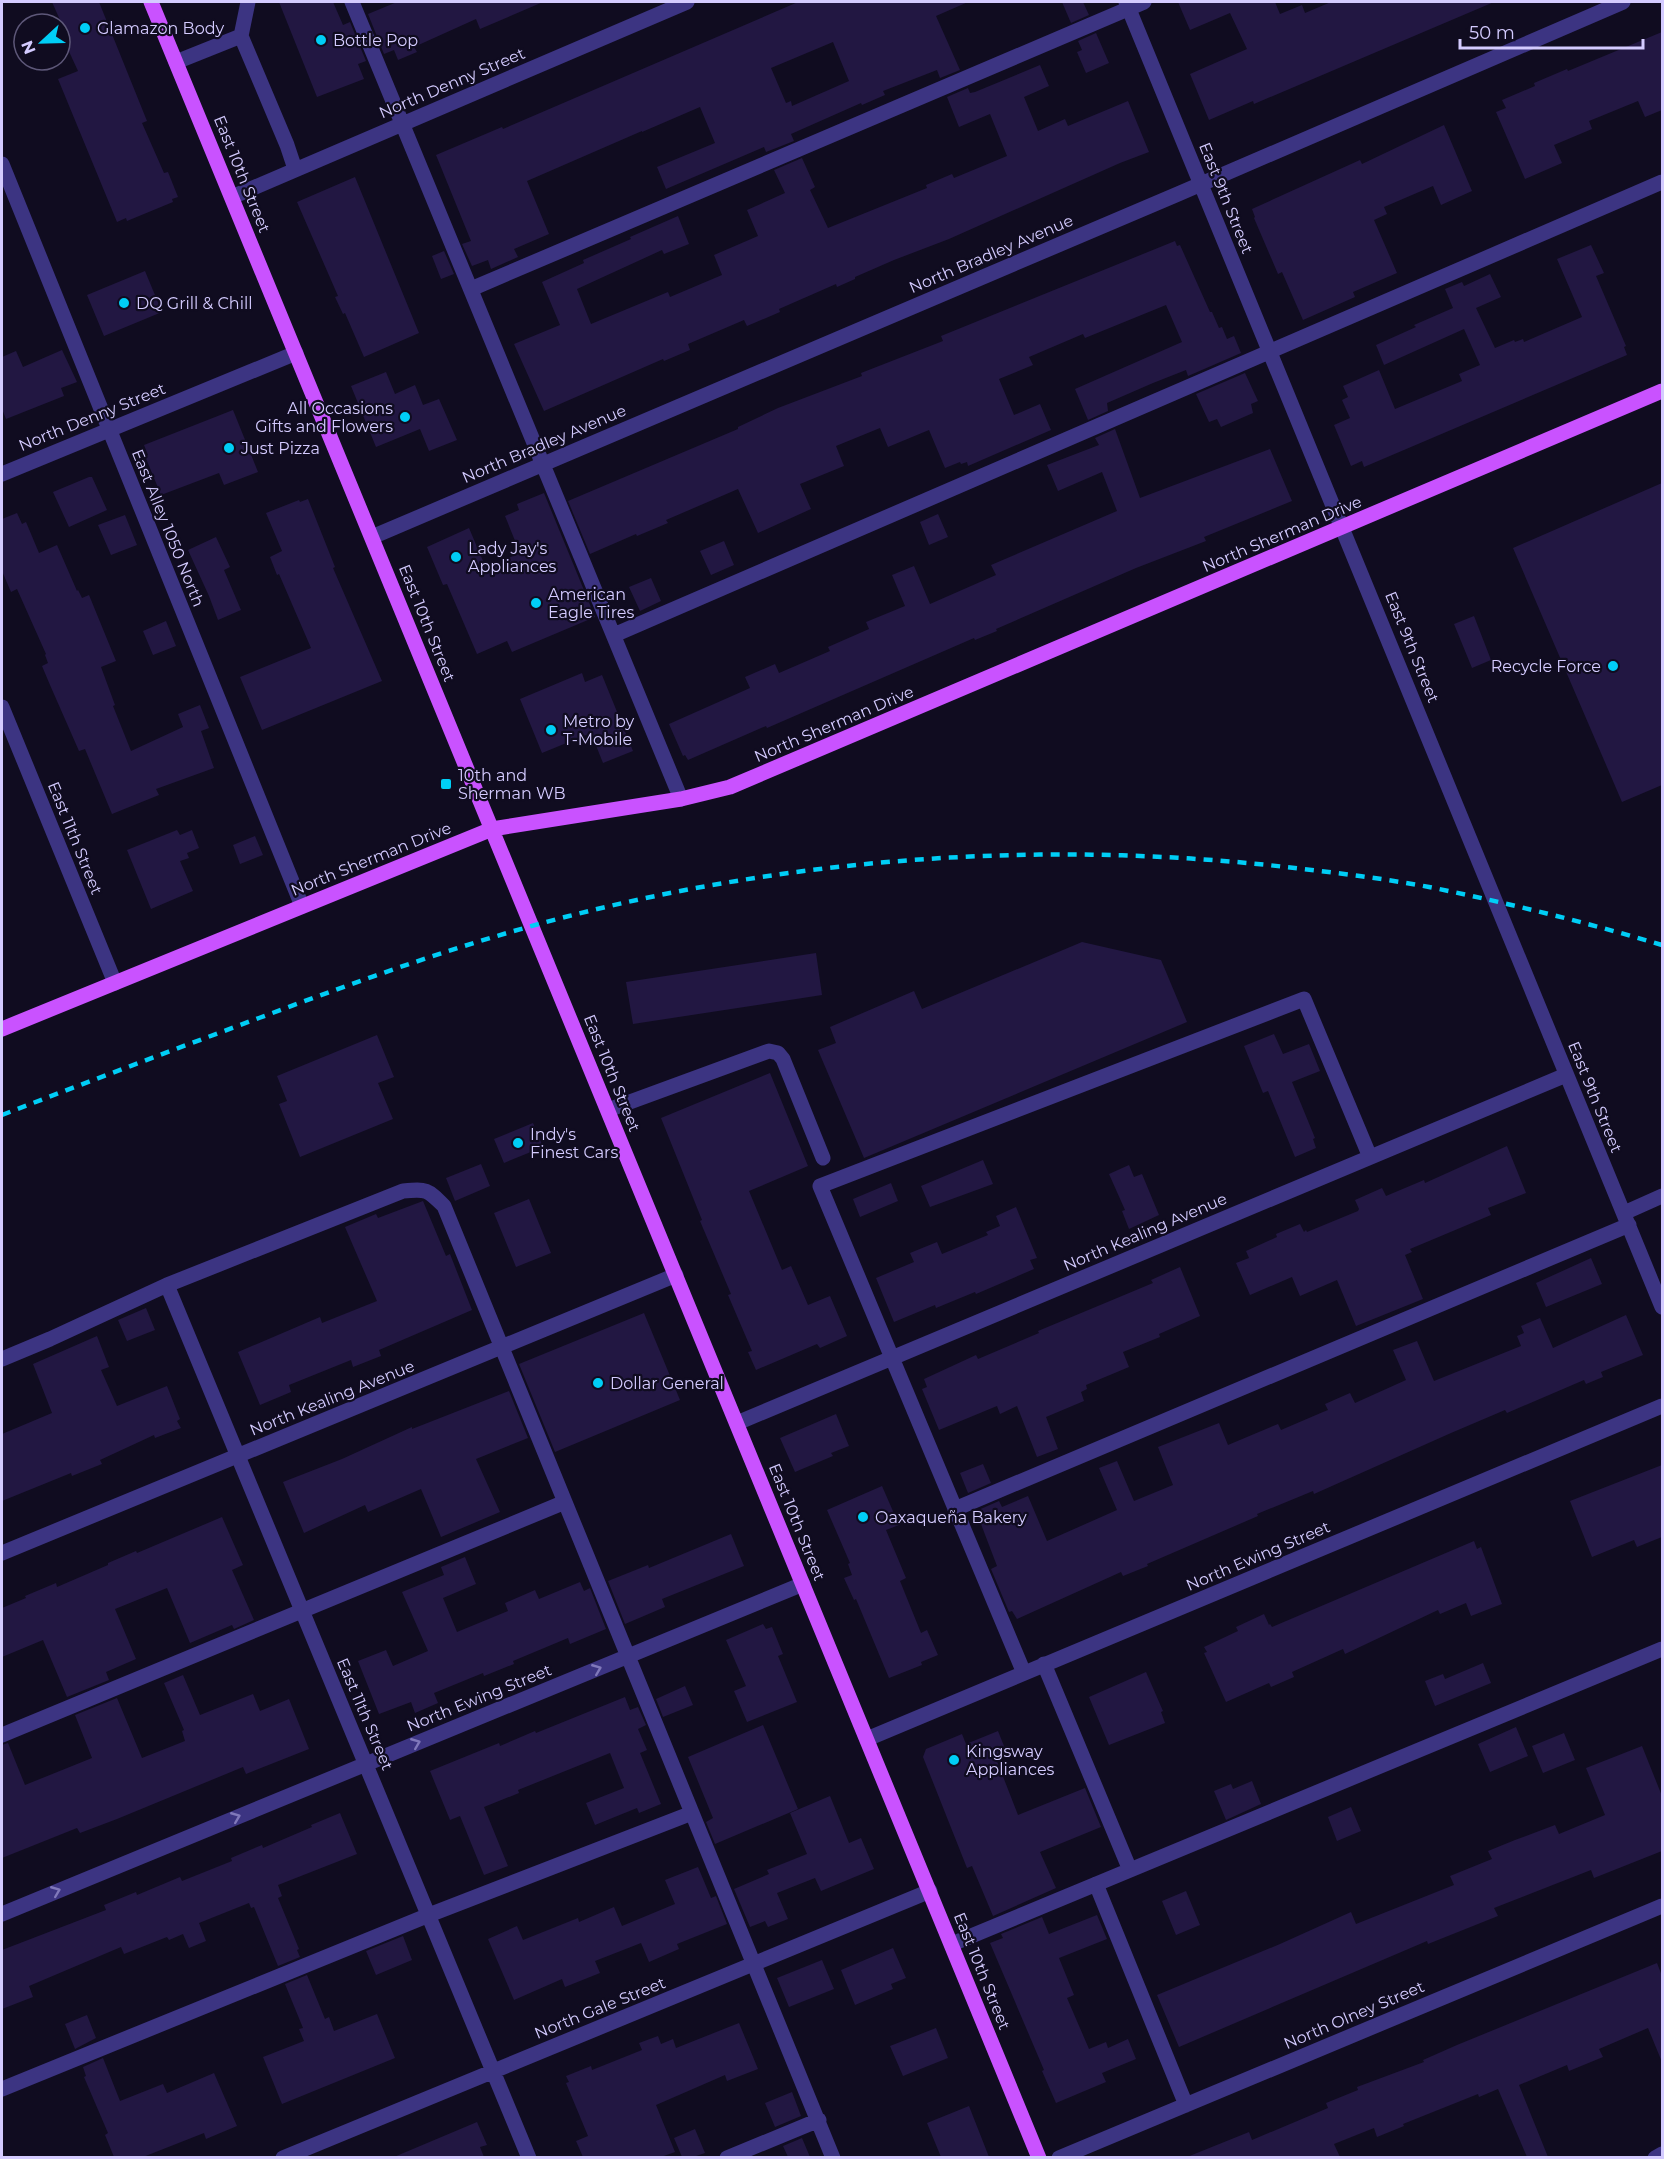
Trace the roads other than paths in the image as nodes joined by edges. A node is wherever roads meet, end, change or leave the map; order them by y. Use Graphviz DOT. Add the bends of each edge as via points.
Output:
graph roads {
  1 [pos="151,2"];
  2 [pos="248,2"];
  3 [pos="352,2"];
  4 [pos="687,2"];
  5 [pos="1144,2"];
  6 [pos="1623,2"];
  7 [pos="1128,5"];
  8 [pos="241,36"];
  9 [pos="176,62"];
  10 [pos="402,123"];
  11 [pos="2,164"];
  12 [pos="295,170"];
  13 [pos="1662,182"];
  14 [pos="1200,183"];
  15 [pos="232,197"];
  16 [pos="471,289"];
  17 [pos="1270,352"];
  18 [pos="296,353"];
  19 [pos="1662,391"];
  20 [pos="109,430"];
  21 [pos="543,465"];
  22 [pos="2,474"];
  23 [pos="1344,527"];
  24 [pos="372,537"];
  25 [pos="614,635"];
  26 [pos="2,707"];
  27 [pos="681,799"];
  28 [pos="492,829"];
  29 [pos="302,906"];
  30 [pos="115,983"];
  31 [pos="2,1029"];
  32 [pos="1566,1075"];
  33 [pos="608,1110"];
  34 [pos="1370,1157"];
  35 [pos="823,1158"];
  36 [pos="1662,1196"];
  37 [pos="1626,1219"];
  38 [pos="676,1275"];
  39 [pos="167,1285"];
  40 [pos="1662,1307"];
  41 [pos="501,1347"];
  42 [pos="892,1358"];
  43 [pos="2,1359"];
  44 [pos="1662,1406"];
  45 [pos="737,1423"];
  46 [pos="238,1456"];
  47 [pos="564,1502"];
  48 [pos="955,1509"];
  49 [pos="2,1553"];
  50 [pos="803,1584"];
  51 [pos="303,1610"];
  52 [pos="1662,1649"];
  53 [pos="628,1656"];
  54 [pos="1044,1664"];
  55 [pos="1024,1673"];
  56 [pos="2,1735"];
  57 [pos="867,1738"];
  58 [pos="366,1764"];
  59 [pos="692,1813"];
  60 [pos="1130,1870"];
  61 [pos="1096,1884"];
  62 [pos="930,1891"];
  63 [pos="1662,1906"];
  64 [pos="2,1914"];
  65 [pos="429,1915"];
  66 [pos="952,1944"];
  67 [pos="754,1963"];
  68 [pos="493,2071"];
  69 [pos="2,2089"];
  70 [pos="1186,2105"];
  71 [pos="819,2120"];
  72 [pos="1662,2154"];
  73 [pos="283,2157"];
  74 [pos="529,2157"];
  75 [pos="727,2157"];
  76 [pos="833,2157"];
  77 [pos="1040,2157"];
  78 [pos="1059,2157"];
  79 [pos="1655,2157"];
  1 -- 9 [label="main road, East 10th Street"];
  2 -- 8 [label="street"];
  3 -- 10 [label="street"];
  4 -- 10 [label="street, North Denny Street"];
  5 -- 7 [label="street"];
  6 -- 14 [label="street, North Bradley Avenue"];
  7 -- 14 [label="street, East 9th Street"];
  7 -- 16 [label="street"];
  8 -- 9 [label="street"];
  8 -- 12 [label="street"];
  9 -- 15 [label="main road, East 10th Street"];
  10 -- 12 [label="street, North Denny Street"];
  10 -- 16 [label="street"];
  11 -- 20 [label="street, East Alley 1050 North"];
  12 -- 15 [label="street, North Denny Street"];
  13 -- 17 [label="street"];
  14 -- 17 [label="street, East 9th Street"];
  14 -- 21 [label="street, North Bradley Avenue"];
  15 -- 18 [label="main road, East 10th Street"];
  16 -- 21 [label="street"];
  17 -- 23 [label="street, East 9th Street"];
  17 -- 25 [label="street"];
  18 -- 20 [label="street, North Denny Street"];
  18 -- 24 [label="main road, East 10th Street"];
  19 -- 23 [label="main road, North Sherman Drive"];
  20 -- 22 [label="street, North Denny Street"];
  20 -- 29 [label="street, East Alley 1050 North"];
  21 -- 24 [label="street, North Bradley Avenue"];
  21 -- 25 [label="street"];
  23 -- 27 [label="main road, North Sherman Drive" via="730,788"];
  23 -- 32 [label="street, East 9th Street"];
  24 -- 28 [label="main road, East 10th Street"];
  25 -- 27 [label="street"];
  26 -- 30 [label="street, East 11th Street"];
  27 -- 28 [label="main road, North Sherman Drive"];
  28 -- 29 [label="main road, North Sherman Drive"];
  28 -- 33 [label="main road, East 10th Street"];
  29 -- 30 [label="main road, North Sherman Drive"];
  30 -- 31 [label="main road, North Sherman Drive"];
  32 -- 34 [label="street, North Kealing Avenue"];
  32 -- 37 [label="street, East 9th Street"];
  33 -- 35 [label="street" via="770,1051 783,1059"];
  33 -- 38 [label="main road, East 10th Street"];
  34 -- 42 [label="street, North Kealing Avenue"];
  34 -- 42 [label="street" via="1304,999 820,1186"];
  36 -- 37 [label="street"];
  37 -- 40 [label="street, East 9th Street"];
  37 -- 48 [label="street"];
  38 -- 41 [label="street, North Kealing Avenue"];
  38 -- 45 [label="main road, East 10th Street"];
  39 -- 41 [label="street" via="404,1191 424,1189 444,1206"];
  39 -- 43 [label="street"];
  39 -- 46 [label="street, East 11th Street"];
  41 -- 46 [label="street, North Kealing Avenue"];
  41 -- 47 [label="street"];
  42 -- 45 [label="street, North Kealing Avenue"];
  42 -- 48 [label="street"];
  44 -- 54 [label="street, North Ewing Street"];
  45 -- 50 [label="main road, East 10th Street"];
  46 -- 49 [label="street, North Kealing Avenue"];
  46 -- 51 [label="street, East 11th Street"];
  47 -- 51 [label="street"];
  47 -- 53 [label="street"];
  48 -- 55 [label="street"];
  50 -- 53 [label="street, North Ewing Street"];
  50 -- 57 [label="main road, East 10th Street"];
  51 -- 56 [label="street"];
  51 -- 58 [label="street, East 11th Street"];
  52 -- 60 [label="street"];
  58 -- 53 [label="street, North Ewing Street, one-way"];
  53 -- 59 [label="street"];
  54 -- 55 [label="street, North Ewing Street"];
  54 -- 60 [label="street"];
  55 -- 57 [label="street, North Ewing Street"];
  57 -- 62 [label="main road, East 10th Street"];
  64 -- 58 [label="street, North Ewing Street, one-way"];
  58 -- 65 [label="street, East 11th Street"];
  59 -- 65 [label="street"];
  59 -- 67 [label="street"];
  60 -- 61 [label="street"];
  61 -- 66 [label="street"];
  61 -- 70 [label="street"];
  62 -- 66 [label="main road, East 10th Street"];
  62 -- 67 [label="street, North Gale Street"];
  63 -- 70 [label="street, North Olney Street"];
  65 -- 68 [label="street, East 11th Street"];
  65 -- 69 [label="street"];
  66 -- 77 [label="main road, East 10th Street"];
  67 -- 68 [label="street, North Gale Street"];
  67 -- 71 [label="street"];
  68 -- 73 [label="street, North Gale Street"];
  68 -- 74 [label="street, East 11th Street"];
  70 -- 78 [label="street, North Olney Street"];
  71 -- 75 [label="street"];
  71 -- 76 [label="street"];
  72 -- 79 [label="street"];
}
